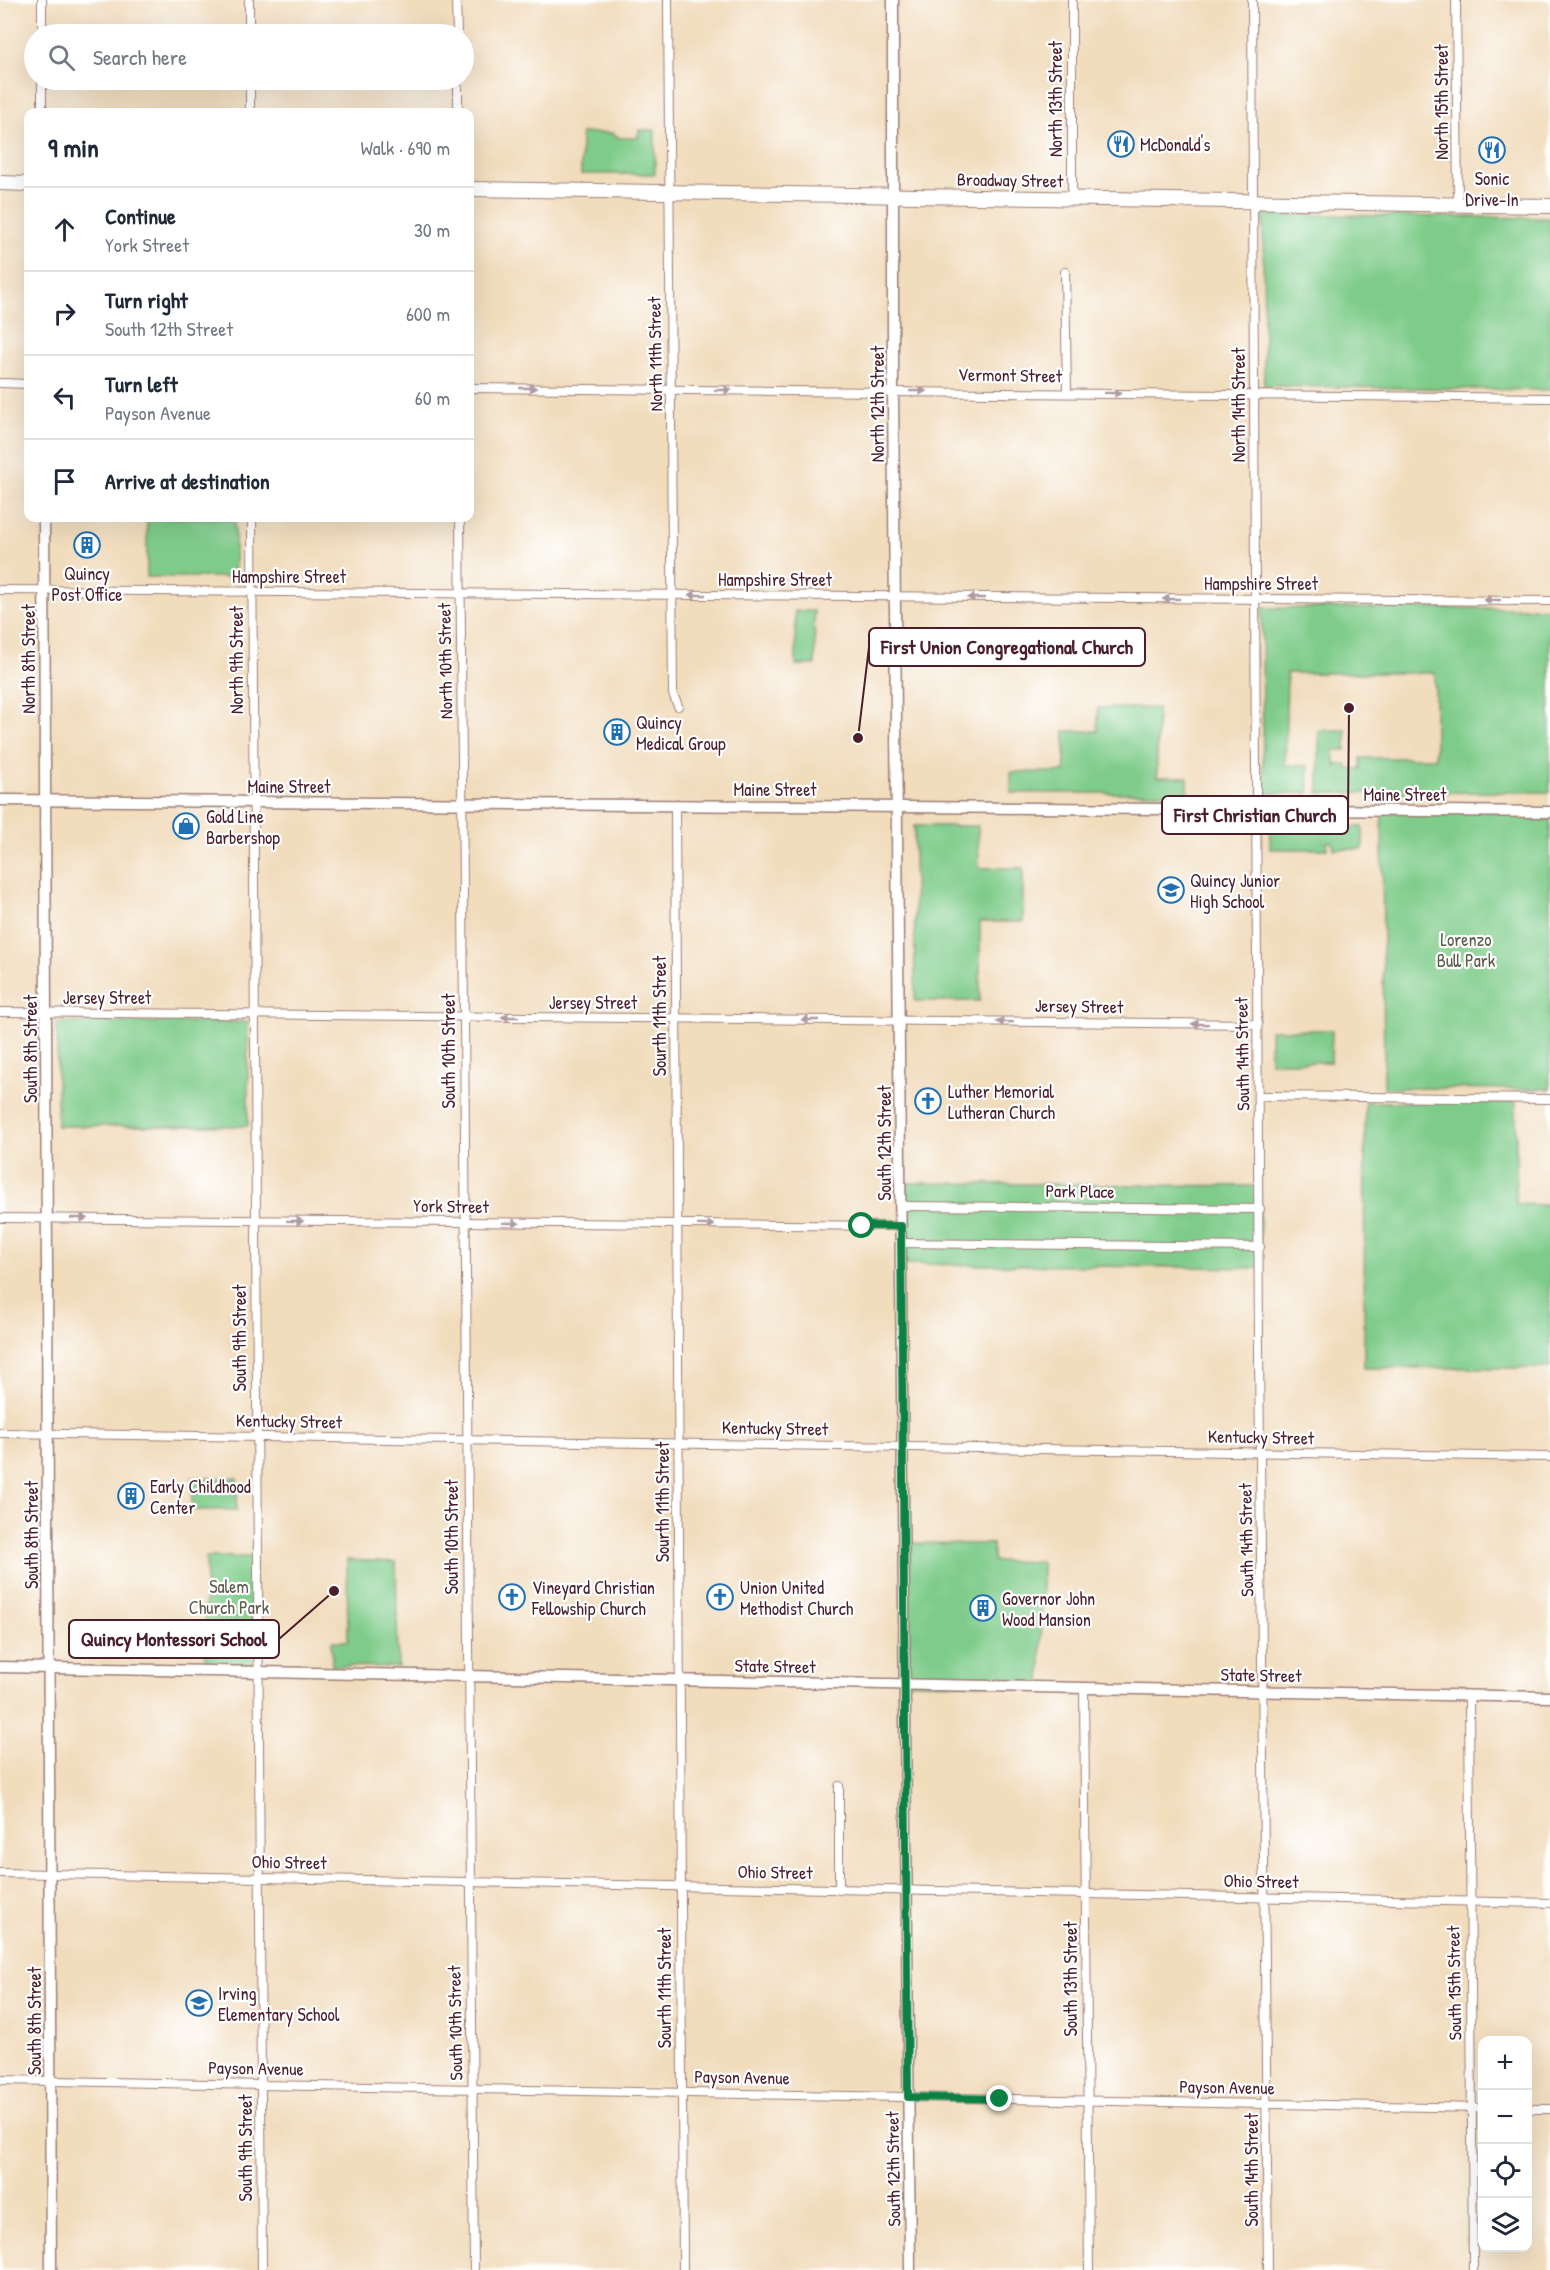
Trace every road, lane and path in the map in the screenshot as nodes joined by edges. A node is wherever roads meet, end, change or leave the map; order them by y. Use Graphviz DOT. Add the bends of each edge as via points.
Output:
graph roads {
  1 [pos="42,0"];
  2 [pos="249,0"];
  3 [pos="456,0"];
  4 [pos="668,0"];
  5 [pos="893,0"];
  6 [pos="1072,0"];
  7 [pos="1252,0"];
  8 [pos="1456,0"];
  9 [pos="42,24"];
  10 [pos="249,24"];
  11 [pos="457,24"];
  12 [pos="42,90"];
  13 [pos="250,90"];
  14 [pos="458,90"];
  15 [pos="42,108"];
  16 [pos="250,108"];
  17 [pos="458,108"];
  18 [pos="0,183"];
  19 [pos="24,184"];
  20 [pos="474,189"];
  21 [pos="669,192"];
  22 [pos="892,197"];
  23 [pos="1072,198"];
  24 [pos="1253,201"];
  25 [pos="1458,204"];
  26 [pos="1550,206"];
  27 [pos="1065,272"];
  28 [pos="0,383"];
  29 [pos="24,384"];
  30 [pos="474,388"];
  31 [pos="672,390"];
  32 [pos="893,390"];
  33 [pos="1066,392"];
  34 [pos="1254,396"];
  35 [pos="1550,398"];
  36 [pos="44,522"];
  37 [pos="252,522"];
  38 [pos="460,522"];
  39 [pos="0,590"];
  40 [pos="44,590"];
  41 [pos="252,592"];
  42 [pos="461,594"];
  43 [pos="673,595"];
  44 [pos="896,597"];
  45 [pos="1255,600"];
  46 [pos="1550,601"];
  47 [pos="678,706"];
  48 [pos="0,800"];
  49 [pos="45,800"];
  50 [pos="254,802"];
  51 [pos="463,804"];
  52 [pos="675,805"];
  53 [pos="898,807"];
  54 [pos="1257,810"];
  55 [pos="1550,812"];
  56 [pos="0,1012"];
  57 [pos="46,1013"];
  58 [pos="254,1015"];
  59 [pos="464,1017"];
  60 [pos="676,1019"];
  61 [pos="900,1021"];
  62 [pos="1258,1024"];
  63 [pos="1259,1096"];
  64 [pos="1550,1098"];
  65 [pos="901,1206"];
  66 [pos="1260,1209"];
  67 [pos="0,1218"];
  68 [pos="47,1218"];
  69 [pos="256,1221"];
  70 [pos="466,1223"];
  71 [pos="677,1224"];
  72 [pos="901,1226"];
  73 [pos="901,1243"];
  74 [pos="1260,1247"];
  75 [pos="0,1433"];
  76 [pos="48,1434"];
  77 [pos="258,1437"];
  78 [pos="467,1440"];
  79 [pos="678,1443"];
  80 [pos="903,1448"];
  81 [pos="1261,1453"];
  82 [pos="1550,1457"];
  83 [pos="0,1667"];
  84 [pos="48,1668"];
  85 [pos="259,1672"];
  86 [pos="469,1676"];
  87 [pos="679,1680"];
  88 [pos="905,1685"];
  89 [pos="1084,1688"];
  90 [pos="1264,1692"];
  91 [pos="1469,1696"];
  92 [pos="1550,1697"];
  93 [pos="839,1786"];
  94 [pos="0,1873"];
  95 [pos="49,1874"];
  96 [pos="260,1878"];
  97 [pos="470,1882"];
  98 [pos="680,1886"];
  99 [pos="839,1890"];
  100 [pos="906,1891"];
  101 [pos="1086,1894"];
  102 [pos="1266,1898"];
  103 [pos="1470,1902"];
  104 [pos="1550,1903"];
  105 [pos="0,2080"];
  106 [pos="51,2081"];
  107 [pos="261,2085"];
  108 [pos="472,2089"];
  109 [pos="682,2093"];
  110 [pos="908,2097"];
  111 [pos="1088,2101"];
  112 [pos="1267,2104"];
  113 [pos="1472,2108"];
  114 [pos="1478,2108"];
  115 [pos="1532,2109"];
  116 [pos="1550,2109"];
  117 [pos="51,2270"];
  118 [pos="262,2270"];
  119 [pos="474,2270"];
  120 [pos="683,2270"];
  121 [pos="910,2270"];
  122 [pos="1089,2270"];
  123 [pos="1268,2270"];
  124 [pos="1473,2270"];
  1 -- 9 [label="street"];
  2 -- 10 [label="street"];
  3 -- 11 [label="street"];
  4 -- 21 [label="street, North 11th Street"];
  5 -- 22 [label="street, North 12th Street"];
  6 -- 23 [label="street, North 13th Street"];
  7 -- 24 [label="street, North 14th Street"];
  8 -- 25 [label="street, North 15th Street"];
  12 -- 15 [label="street"];
  13 -- 16 [label="street"];
  14 -- 17 [label="street"];
  18 -- 19 [label="main road"];
  20 -- 21 [label="main road, Broadway Street"];
  21 -- 22 [label="main road, Broadway Street"];
  21 -- 31 [label="street, North 11th Street"];
  22 -- 23 [label="main road, Broadway Street"];
  22 -- 32 [label="street, North 12th Street"];
  23 -- 24 [label="main road, Broadway Street"];
  24 -- 25 [label="main road, Broadway Street"];
  24 -- 34 [label="street, North 14th Street"];
  25 -- 26 [label="main road, Broadway Street"];
  27 -- 33 [label="street"];
  28 -- 29 [label="street"];
  30 -- 31 [label="street, Vermont Street, one-way"];
  31 -- 32 [label="street, Vermont Street, one-way"];
  31 -- 43 [label="street, North 11th Street"];
  32 -- 33 [label="street, Vermont Street, one-way"];
  32 -- 44 [label="street, North 12th Street"];
  33 -- 34 [label="street, Vermont Street, one-way"];
  34 -- 35 [label="street, Vermont Street"];
  34 -- 45 [label="street, North 14th Street"];
  36 -- 40 [label="street, North 8th Street"];
  37 -- 41 [label="street, North 9th Street"];
  38 -- 42 [label="street, North 10th Street"];
  39 -- 40 [label="street, Hampshire Street"];
  40 -- 41 [label="street, Hampshire Street"];
  40 -- 49 [label="street, North 8th Street"];
  41 -- 42 [label="street, Hampshire Street"];
  41 -- 50 [label="street, North 9th Street"];
  42 -- 43 [label="street, Hampshire Street"];
  42 -- 51 [label="street, North 10th Street"];
  44 -- 43 [label="street, Hampshire Street, one-way"];
  43 -- 47 [label="street, North 11th Street" via="673,694"];
  45 -- 44 [label="street, Hampshire Street, one-way"];
  44 -- 53 [label="street, North 12th Street"];
  46 -- 45 [label="street, Hampshire Street, one-way"];
  45 -- 54 [label="street, North 14th Street"];
  48 -- 49 [label="street, Maine Street"];
  49 -- 50 [label="street, Maine Street"];
  49 -- 57 [label="street, South 8th Street"];
  50 -- 51 [label="street, Maine Street"];
  50 -- 58 [label="street, South 9th Street"];
  51 -- 52 [label="street, Maine Street"];
  51 -- 59 [label="street, South 10th Street"];
  52 -- 53 [label="street, Maine Street"];
  52 -- 60 [label="street, Sourth 11th Street"];
  53 -- 54 [label="street, Maine Street"];
  53 -- 61 [label="street, South 12th Street"];
  54 -- 55 [label="street, Maine Street"];
  54 -- 62 [label="street, South 14th Street"];
  56 -- 57 [label="street, Jersey Street"];
  57 -- 58 [label="street, Jersey Street"];
  57 -- 68 [label="street, South 8th Street"];
  58 -- 59 [label="street, Jersey Street"];
  58 -- 69 [label="street, South 9th Street"];
  60 -- 59 [label="street, Jersey Street, one-way"];
  59 -- 70 [label="street, South 10th Street"];
  61 -- 60 [label="street, Jersey Street, one-way"];
  60 -- 71 [label="street, Sourth 11th Street"];
  62 -- 61 [label="street, Jersey Street, one-way"];
  61 -- 65 [label="street, South 12th Street"];
  62 -- 63 [label="street, South 14th Street"];
  63 -- 64 [label="street"];
  63 -- 66 [label="street, South 14th Street"];
  65 -- 66 [label="street, Park Place"];
  65 -- 72 [label="street, South 12th Street"];
  66 -- 74 [label="street, South 14th Street"];
  67 -- 68 [label="street, York Street"];
  68 -- 69 [label="street, York Street, one-way"];
  68 -- 76 [label="street, South 8th Street"];
  69 -- 70 [label="street, York Street, one-way"];
  69 -- 77 [label="street, South 9th Street"];
  70 -- 71 [label="street, York Street, one-way"];
  70 -- 78 [label="street, South 10th Street"];
  71 -- 72 [label="street, York Street, one-way"];
  71 -- 79 [label="street, Sourth 11th Street"];
  72 -- 73 [label="street, South 12th Street"];
  73 -- 74 [label="street"];
  73 -- 80 [label="street, South 12th Street"];
  74 -- 81 [label="street, South 14th Street"];
  75 -- 76 [label="street, Kentucky Street"];
  76 -- 77 [label="street, Kentucky Street"];
  76 -- 84 [label="street, South 8th Street"];
  77 -- 78 [label="street, Kentucky Street"];
  77 -- 85 [label="street, South 9th Street"];
  78 -- 79 [label="street, Kentucky Street"];
  78 -- 86 [label="street, South 10th Street"];
  79 -- 80 [label="street, Kentucky Street"];
  79 -- 87 [label="street, Sourth 11th Street"];
  80 -- 81 [label="street, Kentucky Street"];
  80 -- 88 [label="street, South 12th Street"];
  81 -- 82 [label="street, Kentucky Street"];
  81 -- 90 [label="street, South 14th Street"];
  83 -- 84 [label="street, State Street"];
  84 -- 85 [label="street, State Street"];
  84 -- 95 [label="street, South 8th Street"];
  85 -- 86 [label="street, State Street"];
  85 -- 96 [label="street, South 9th Street"];
  86 -- 87 [label="street, State Street"];
  86 -- 97 [label="street, South 10th Street"];
  87 -- 88 [label="street, State Street"];
  87 -- 98 [label="street, Sourth 11th Street"];
  88 -- 89 [label="street, State Street"];
  88 -- 100 [label="street, South 12th Street"];
  89 -- 90 [label="street, State Street"];
  89 -- 101 [label="street, South 13th Street"];
  90 -- 91 [label="street, State Street"];
  90 -- 102 [label="street, South 14th Street"];
  91 -- 92 [label="street, State Street"];
  91 -- 103 [label="street, South 15th Street"];
  93 -- 99 [label="street"];
  94 -- 95 [label="street, Ohio Street"];
  95 -- 96 [label="street, Ohio Street"];
  95 -- 106 [label="street, South 8th Street"];
  96 -- 97 [label="street, Ohio Street"];
  96 -- 107 [label="street, South 9th Street"];
  97 -- 98 [label="street, Ohio Street"];
  97 -- 108 [label="street, South 10th Street"];
  98 -- 99 [label="street, Ohio Street"];
  98 -- 109 [label="street, Sourth 11th Street"];
  99 -- 100 [label="street, Ohio Street"];
  100 -- 101 [label="street, Ohio Street"];
  100 -- 110 [label="street, South 12th Street"];
  101 -- 102 [label="street, Ohio Street"];
  101 -- 111 [label="street, South 13th Street"];
  102 -- 103 [label="street, Ohio Street"];
  102 -- 112 [label="street, South 14th Street"];
  103 -- 104 [label="street, Ohio Street"];
  103 -- 113 [label="street, South 15th Street"];
  105 -- 106 [label="street, Payson Avenue"];
  106 -- 107 [label="street, Payson Avenue"];
  106 -- 117 [label="street, South 8th Street"];
  107 -- 108 [label="street, Payson Avenue"];
  107 -- 118 [label="street, South 9th Street"];
  108 -- 109 [label="street, Payson Avenue"];
  108 -- 119 [label="street, South 10th Street"];
  109 -- 110 [label="street, Payson Avenue"];
  109 -- 120 [label="street, Sourth 11th Street"];
  110 -- 111 [label="street, Payson Avenue"];
  110 -- 121 [label="street, South 12th Street"];
  111 -- 112 [label="street, Payson Avenue"];
  111 -- 122 [label="street, South 13th Street"];
  112 -- 113 [label="street, Payson Avenue"];
  112 -- 123 [label="street, South 14th Street"];
  113 -- 114 [label="street, Payson Avenue"];
  113 -- 124 [label="street, South 15th Street"];
  115 -- 116 [label="street"];
}
